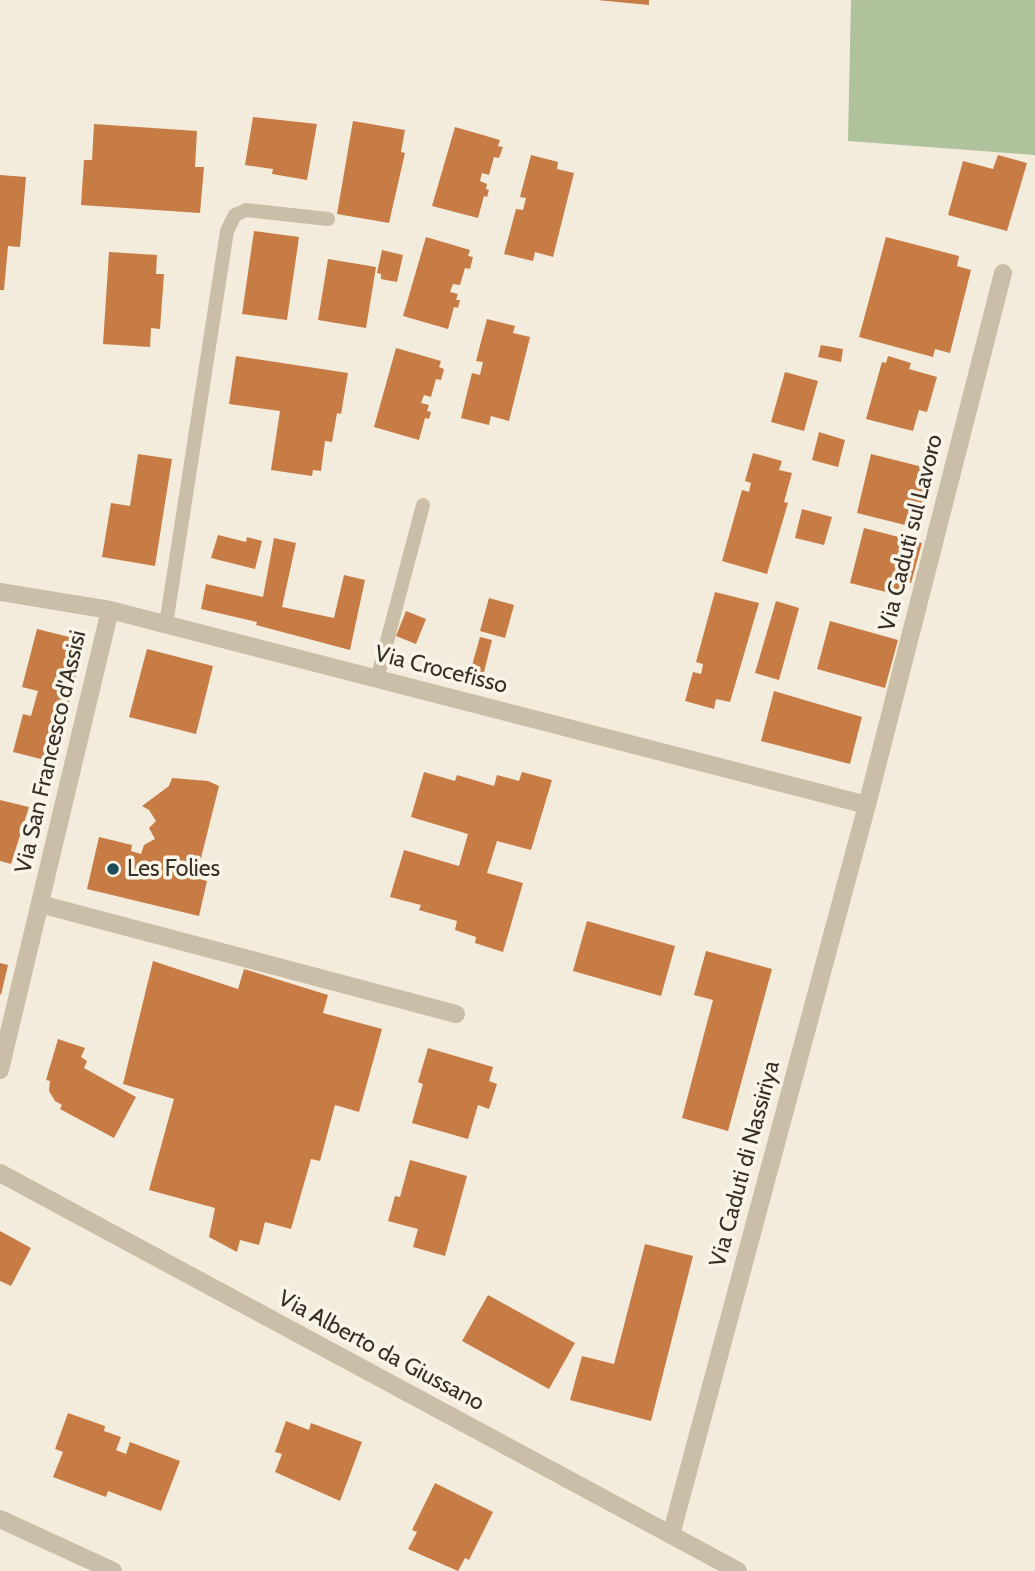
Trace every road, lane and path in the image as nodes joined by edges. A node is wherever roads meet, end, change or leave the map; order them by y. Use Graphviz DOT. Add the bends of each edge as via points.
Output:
graph roads {
  1 [pos="328,219"];
  2 [pos="1003,273"];
  3 [pos="422,505"];
  4 [pos="0,592"];
  5 [pos="110,610"];
  6 [pos="166,624"];
  7 [pos="377,679"];
  8 [pos="867,805"];
  9 [pos="40,904"];
  10 [pos="456,1014"];
  11 [pos="0,1070"];
  12 [pos="0,1173"];
  13 [pos="0,1519"];
  14 [pos="671,1535"];
  15 [pos="113,1571"];
  16 [pos="738,1571"];
  1 -- 6 [label="lane" via="246,210 235,215 227,231"];
  2 -- 8 [label="street, Via Caduti sul Lavoro"];
  3 -- 7 [label="lane"];
  4 -- 5 [label="street, Via Crocefisso"];
  5 -- 6 [label="street, Via Crocefisso"];
  5 -- 9 [label="street, Via San Francesco d'Assisi"];
  6 -- 7 [label="street, Via Crocefisso"];
  7 -- 8 [label="street, Via Crocefisso"];
  8 -- 14 [label="street, Via Caduti di Nassiriya"];
  9 -- 10 [label="street"];
  9 -- 11 [label="street, Via San Francesco d'Assisi"];
  12 -- 14 [label="street, Via Alberto da Giussano"];
  13 -- 15 [label="street"];
  14 -- 16 [label="street, Via Alberto da Giussano"];
}
